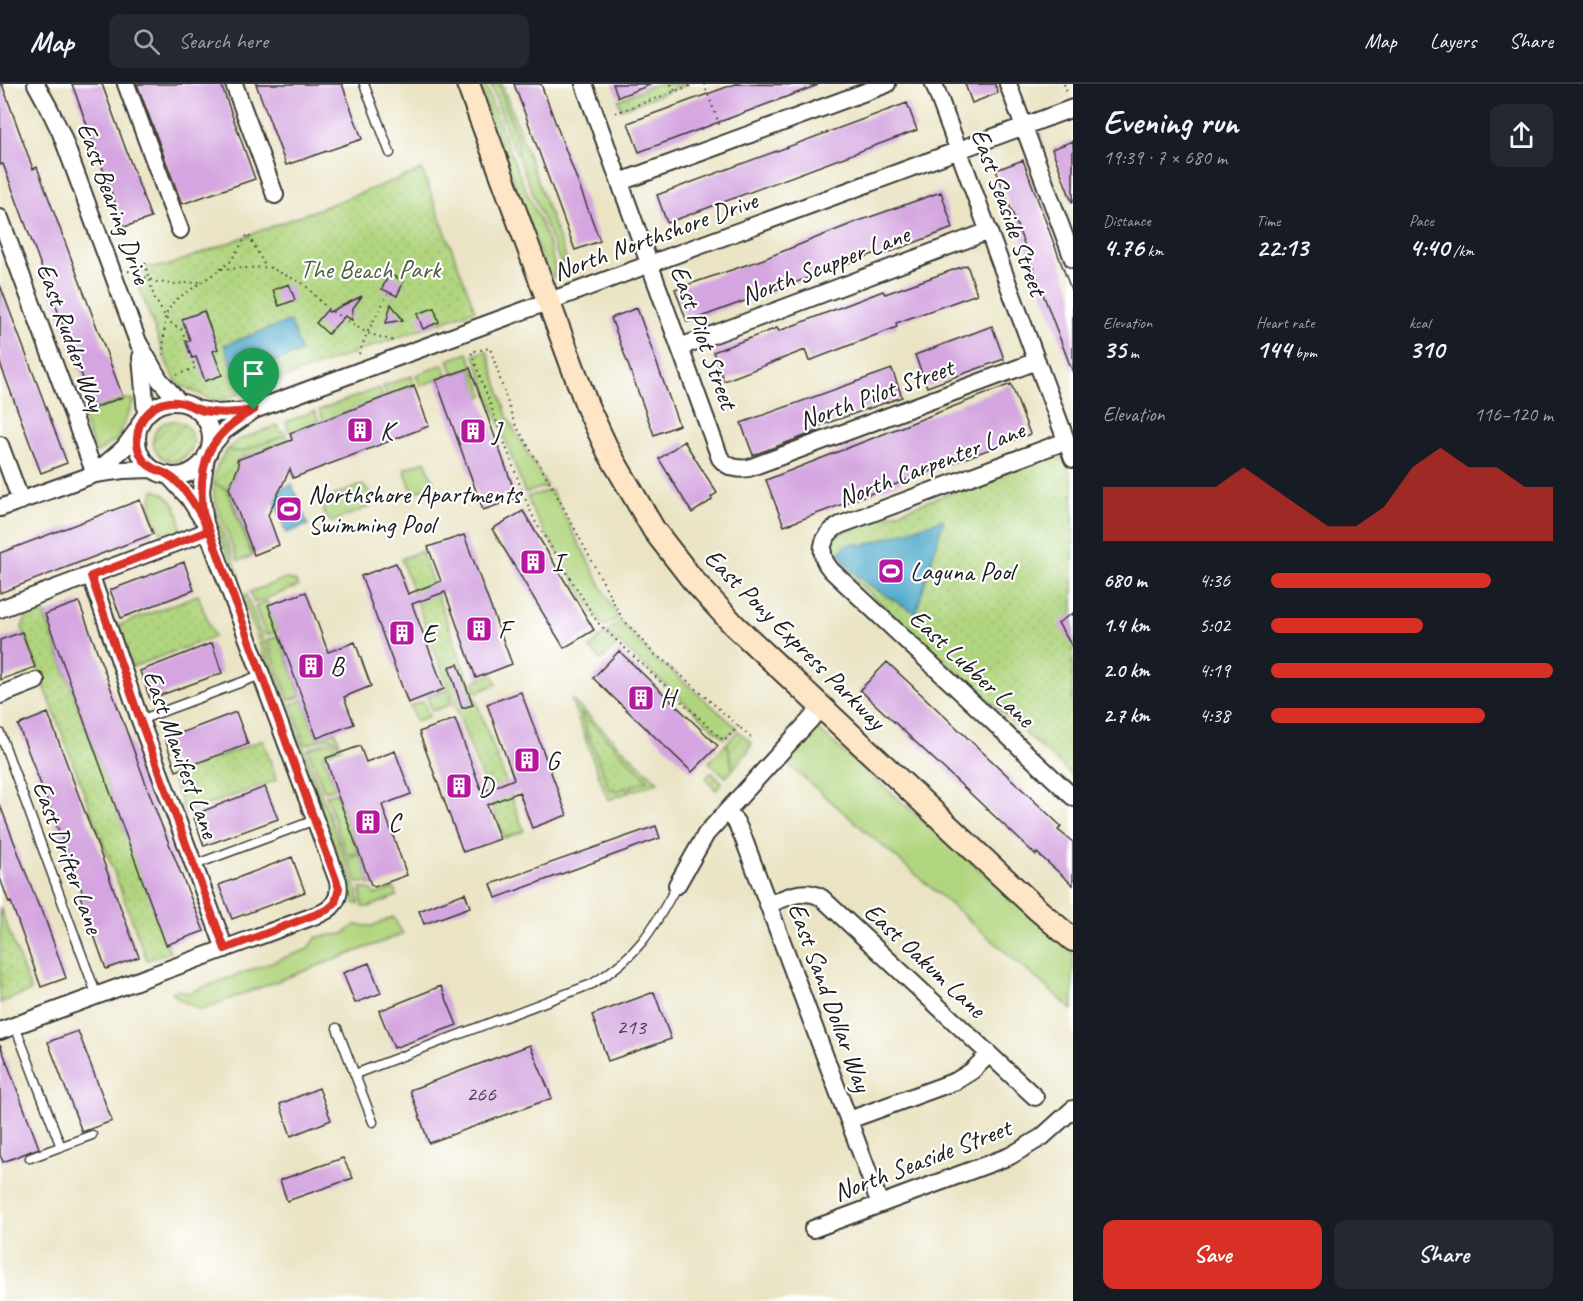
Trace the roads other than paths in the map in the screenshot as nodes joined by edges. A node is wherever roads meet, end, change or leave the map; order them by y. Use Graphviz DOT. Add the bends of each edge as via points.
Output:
graph roads {
  1 [pos="36,84"];
  2 [pos="126,84"];
  3 [pos="234,84"];
  4 [pos="364,84"];
  5 [pos="468,84"];
  6 [pos="584,84"];
  7 [pos="887,84"];
  8 [pos="934,84"];
  9 [pos="1008,84"];
  10 [pos="1070,101"];
  11 [pos="1024,127"];
  12 [pos="959,150"];
  13 [pos="390,153"];
  14 [pos="620,182"];
  15 [pos="275,195"];
  16 [pos="0,218"];
  17 [pos="180,230"];
  18 [pos="989,231"];
  19 [pos="1073,259"];
  20 [pos="651,265"];
  21 [pos="548,302"];
  22 [pos="138,342"];
  23 [pos="680,346"];
  24 [pos="1037,362"];
  25 [pos="179,402"];
  26 [pos="195,408"];
  27 [pos="254,410"];
  28 [pos="146,413"];
  29 [pos="138,429"];
  30 [pos="1066,441"];
  31 [pos="0,445"];
  32 [pos="208,452"];
  33 [pos="1073,459"];
  34 [pos="732,467"];
  35 [pos="152,469"];
  36 [pos="94,474"];
  37 [pos="168,475"];
  38 [pos="21,501"];
  39 [pos="0,508"];
  40 [pos="206,527"];
  41 [pos="822,545"];
  42 [pos="91,576"];
  43 [pos="0,609"];
  44 [pos="261,675"];
  45 [pos="36,681"];
  46 [pos="0,695"];
  47 [pos="822,707"];
  48 [pos="140,720"];
  49 [pos="0,732"];
  50 [pos="1073,797"];
  51 [pos="727,811"];
  52 [pos="315,820"];
  53 [pos="194,865"];
  54 [pos="677,885"];
  55 [pos="769,904"];
  56 [pos="1073,940"];
  57 [pos="225,949"];
  58 [pos="97,996"];
  59 [pos="337,1028"];
  60 [pos="8,1029"];
  61 [pos="989,1054"];
  62 [pos="355,1074"];
  63 [pos="1035,1097"];
  64 [pos="1073,1109"];
  65 [pos="849,1120"];
  66 [pos="373,1122"];
  67 [pos="92,1135"];
  68 [pos="61,1147"];
  69 [pos="30,1158"];
  70 [pos="880,1204"];
  71 [pos="813,1229"];
  1 -- 22 [label="street, East Bearing Drive" via="56,120"];
  2 -- 17 [label="street"];
  3 -- 15 [label="street"];
  4 -- 13 [label="lane"];
  5 -- 21 [label="main road, East Pony Express Parkway"];
  6 -- 14 [label="street, East Pilot Street"];
  7 -- 14 [label="street"];
  8 -- 12 [label="street, East Seaside Street"];
  9 -- 11 [label="street"];
  10 -- 11 [label="street, North Northshore Drive"];
  11 -- 12 [label="street, North Northshore Drive"];
  11 -- 19 [label="street"];
  12 -- 18 [label="street, East Seaside Street"];
  12 -- 20 [label="street, North Northshore Drive"];
  14 -- 20 [label="street, East Pilot Street"];
  16 -- 36 [label="street, East Rudder Way"];
  18 -- 23 [label="street, North Scupper Lane"];
  18 -- 24 [label="street, East Seaside Street"];
  20 -- 21 [label="street, North Northshore Drive"];
  20 -- 23 [label="street, East Pilot Street"];
  21 -- 27 [label="street, North Northshore Drive"];
  21 -- 47 [label="main road, East Pony Express Parkway" via="597,428 654,530 712,603"];
  22 -- 25 [label="street" via="159,379"];
  22 -- 28 [label="street"];
  23 -- 34 [label="street, East Pilot Street" via="720,458"];
  24 -- 30 [label="street, East Seaside Street"];
  24 -- 34 [label="street, North Pilot Street" via="748,468"];
  25 -- 26 [label="street"];
  25 -- 28 [label="street" via="161,404"];
  26 -- 27 [label="street, North Northshore Drive" via="218,413"];
  26 -- 32 [label="street" via="207,422 211,439"];
  27 -- 32 [label="street, North Northshore Drive" via="234,422"];
  28 -- 29 [label="street"];
  29 -- 35 [label="street" via="136,438 141,455"];
  29 -- 36 [label="street" via="117,455"];
  30 -- 33 [label="street, East Seaside Street"];
  30 -- 41 [label="street, North Carpenter Lane" via="840,525 828,533"];
  31 -- 38 [label="street"];
  32 -- 37 [label="street" via="194,470"];
  32 -- 40 [label="street" via="201,491"];
  35 -- 36 [label="street"];
  35 -- 37 [label="street"];
  36 -- 38 [label="street"];
  37 -- 40 [label="street" via="189,498"];
  38 -- 39 [label="street"];
  40 -- 42 [label="street"];
  40 -- 44 [label="street"];
  41 -- 50 [label="street, East Lubber Lane" via="823,559 831,570"];
  42 -- 43 [label="street"];
  42 -- 48 [label="street, East Manifest Lane"];
  44 -- 48 [label="lane"];
  44 -- 52 [label="street"];
  45 -- 46 [label="street"];
  47 -- 51 [label="street"];
  47 -- 56 [label="main road, East Pony Express Parkway"];
  48 -- 53 [label="street, East Manifest Lane"];
  49 -- 58 [label="lane, East Drifter Lane"];
  51 -- 54 [label="street" via="697,847"];
  51 -- 55 [label="street, East Sand Dollar Way" via="741,829"];
  52 -- 53 [label="lane"];
  52 -- 57 [label="street" via="338,881 339,895 332,906"];
  53 -- 57 [label="street, East Manifest Lane"];
  54 -- 62 [label="lane" via="642,944 592,984"];
  55 -- 61 [label="street, East Oakum Lane" via="802,892 822,898"];
  55 -- 65 [label="street, East Sand Dollar Way"];
  57 -- 58 [label="street"];
  58 -- 60 [label="street"];
  59 -- 62 [label="lane"];
  60 -- 68 [label="lane"];
  61 -- 63 [label="street, East Oakum Lane"];
  61 -- 65 [label="street" via="956,1081"];
  62 -- 66 [label="lane"];
  64 -- 70 [label="street, North Seaside Street" via="1042,1137 1010,1156"];
  65 -- 70 [label="street, East Sand Dollar Way"];
  67 -- 68 [label="lane"];
  68 -- 69 [label="lane"];
  70 -- 71 [label="street, North Seaside Street"];
}
